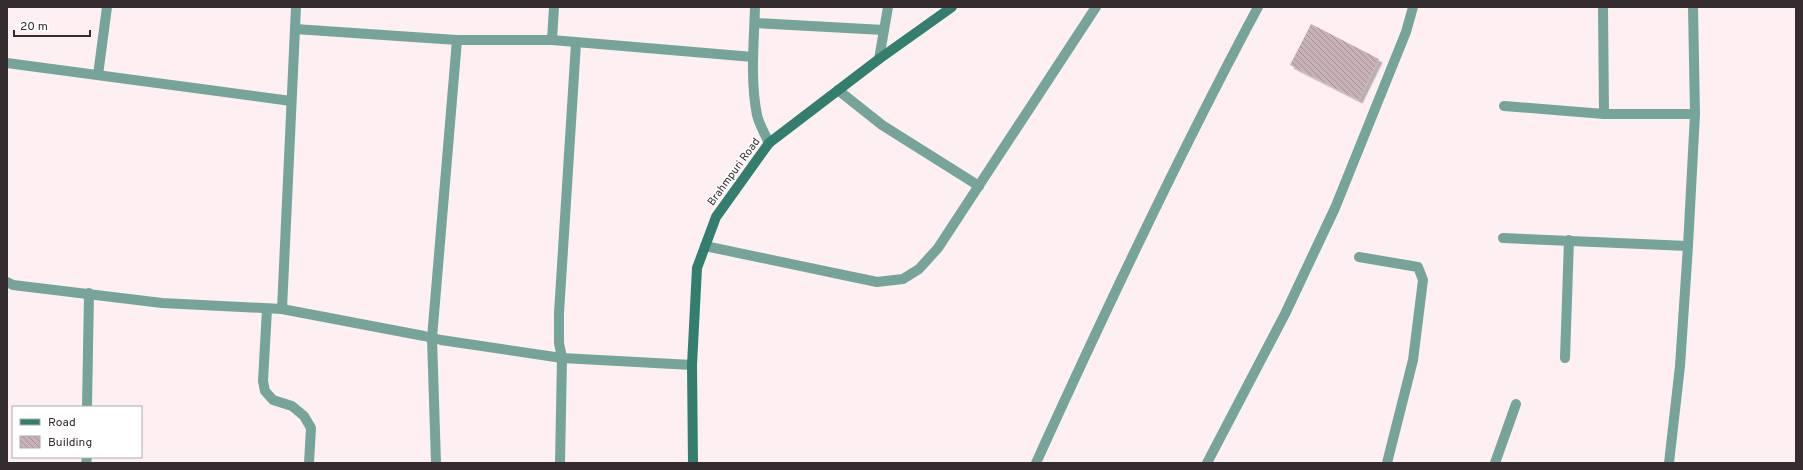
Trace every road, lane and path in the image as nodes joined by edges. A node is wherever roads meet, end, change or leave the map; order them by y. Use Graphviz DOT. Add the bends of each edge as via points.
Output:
graph roads {
  1 [pos="107,7"];
  2 [pos="296,7"];
  3 [pos="554,7"];
  4 [pos="756,7"];
  5 [pos="888,7"];
  6 [pos="952,7"];
  7 [pos="1096,7"];
  8 [pos="1258,7"];
  9 [pos="1413,7"];
  10 [pos="1603,7"];
  11 [pos="1693,7"];
  12 [pos="755,23"];
  13 [pos="295,29"];
  14 [pos="884,30"];
  15 [pos="456,40"];
  16 [pos="552,40"];
  17 [pos="576,43"];
  18 [pos="753,57"];
  19 [pos="879,59"];
  20 [pos="7,63"];
  21 [pos="98,74"];
  22 [pos="838,90"];
  23 [pos="291,101"];
  24 [pos="1504,106"];
  25 [pos="1604,114"];
  26 [pos="1695,114"];
  27 [pos="770,143"];
  28 [pos="978,186"];
  29 [pos="1502,238"];
  30 [pos="1569,240"];
  31 [pos="705,246"];
  32 [pos="1688,246"];
  33 [pos="1359,257"];
  34 [pos="7,282"];
  35 [pos="89,293"];
  36 [pos="267,309"];
  37 [pos="282,309"];
  38 [pos="432,338"];
  39 [pos="562,358"];
  40 [pos="1565,358"];
  41 [pos="692,365"];
  42 [pos="1516,404"];
  43 [pos="87,406"];
  44 [pos="309,463"];
  45 [pos="436,463"];
  46 [pos="560,463"];
  47 [pos="693,463"];
  48 [pos="1036,463"];
  49 [pos="1207,463"];
  50 [pos="1387,463"];
  51 [pos="1494,463"];
  52 [pos="1669,463"];
  1 -- 21 [label="street"];
  2 -- 13 [label="street"];
  3 -- 16 [label="street"];
  4 -- 12 [label="street"];
  5 -- 14 [label="street"];
  6 -- 19 [label="street, Brahmpuri Road"];
  7 -- 28 [label="street"];
  8 -- 48 [label="street" via="1217,83 1103,316"];
  9 -- 49 [label="street" via="1406,32 1335,208 1285,314"];
  10 -- 25 [label="street"];
  11 -- 26 [label="street"];
  12 -- 14 [label="street"];
  12 -- 18 [label="street"];
  13 -- 15 [label="street"];
  13 -- 23 [label="street"];
  14 -- 19 [label="street"];
  15 -- 16 [label="street"];
  15 -- 38 [label="street"];
  16 -- 17 [label="street"];
  17 -- 18 [label="street"];
  17 -- 39 [label="street" via="559,313"];
  18 -- 27 [label="street" via="757,116"];
  19 -- 22 [label="street, Brahmpuri Road"];
  20 -- 21 [label="street"];
  21 -- 23 [label="street"];
  22 -- 27 [label="street, Brahmpuri Road"];
  22 -- 28 [label="street" via="882,125"];
  23 -- 37 [label="street"];
  24 -- 25 [label="street"];
  25 -- 26 [label="street"];
  26 -- 32 [label="street"];
  27 -- 31 [label="street, Brahmpuri Road" via="716,217"];
  28 -- 31 [label="street" via="938,248 920,269 903,279 877,282"];
  29 -- 30 [label="street"];
  30 -- 32 [label="street"];
  30 -- 40 [label="street"];
  31 -- 41 [label="street, Brahmpuri Road" via="697,268"];
  32 -- 52 [label="street" via="1680,366"];
  33 -- 50 [label="street" via="1418,267 1424,280 1413,360"];
  34 -- 35 [label="street" via="14,285"];
  35 -- 36 [label="street" via="162,303"];
  35 -- 43 [label="street"];
  36 -- 37 [label="street"];
  36 -- 44 [label="street" via="263,381 265,391 273,400 292,406 304,416 311,428"];
  37 -- 38 [label="street"];
  38 -- 39 [label="street"];
  38 -- 45 [label="street"];
  39 -- 41 [label="street"];
  39 -- 46 [label="street"];
  41 -- 47 [label="street, Brahmpuri Road"];
  42 -- 51 [label="street"];
}
